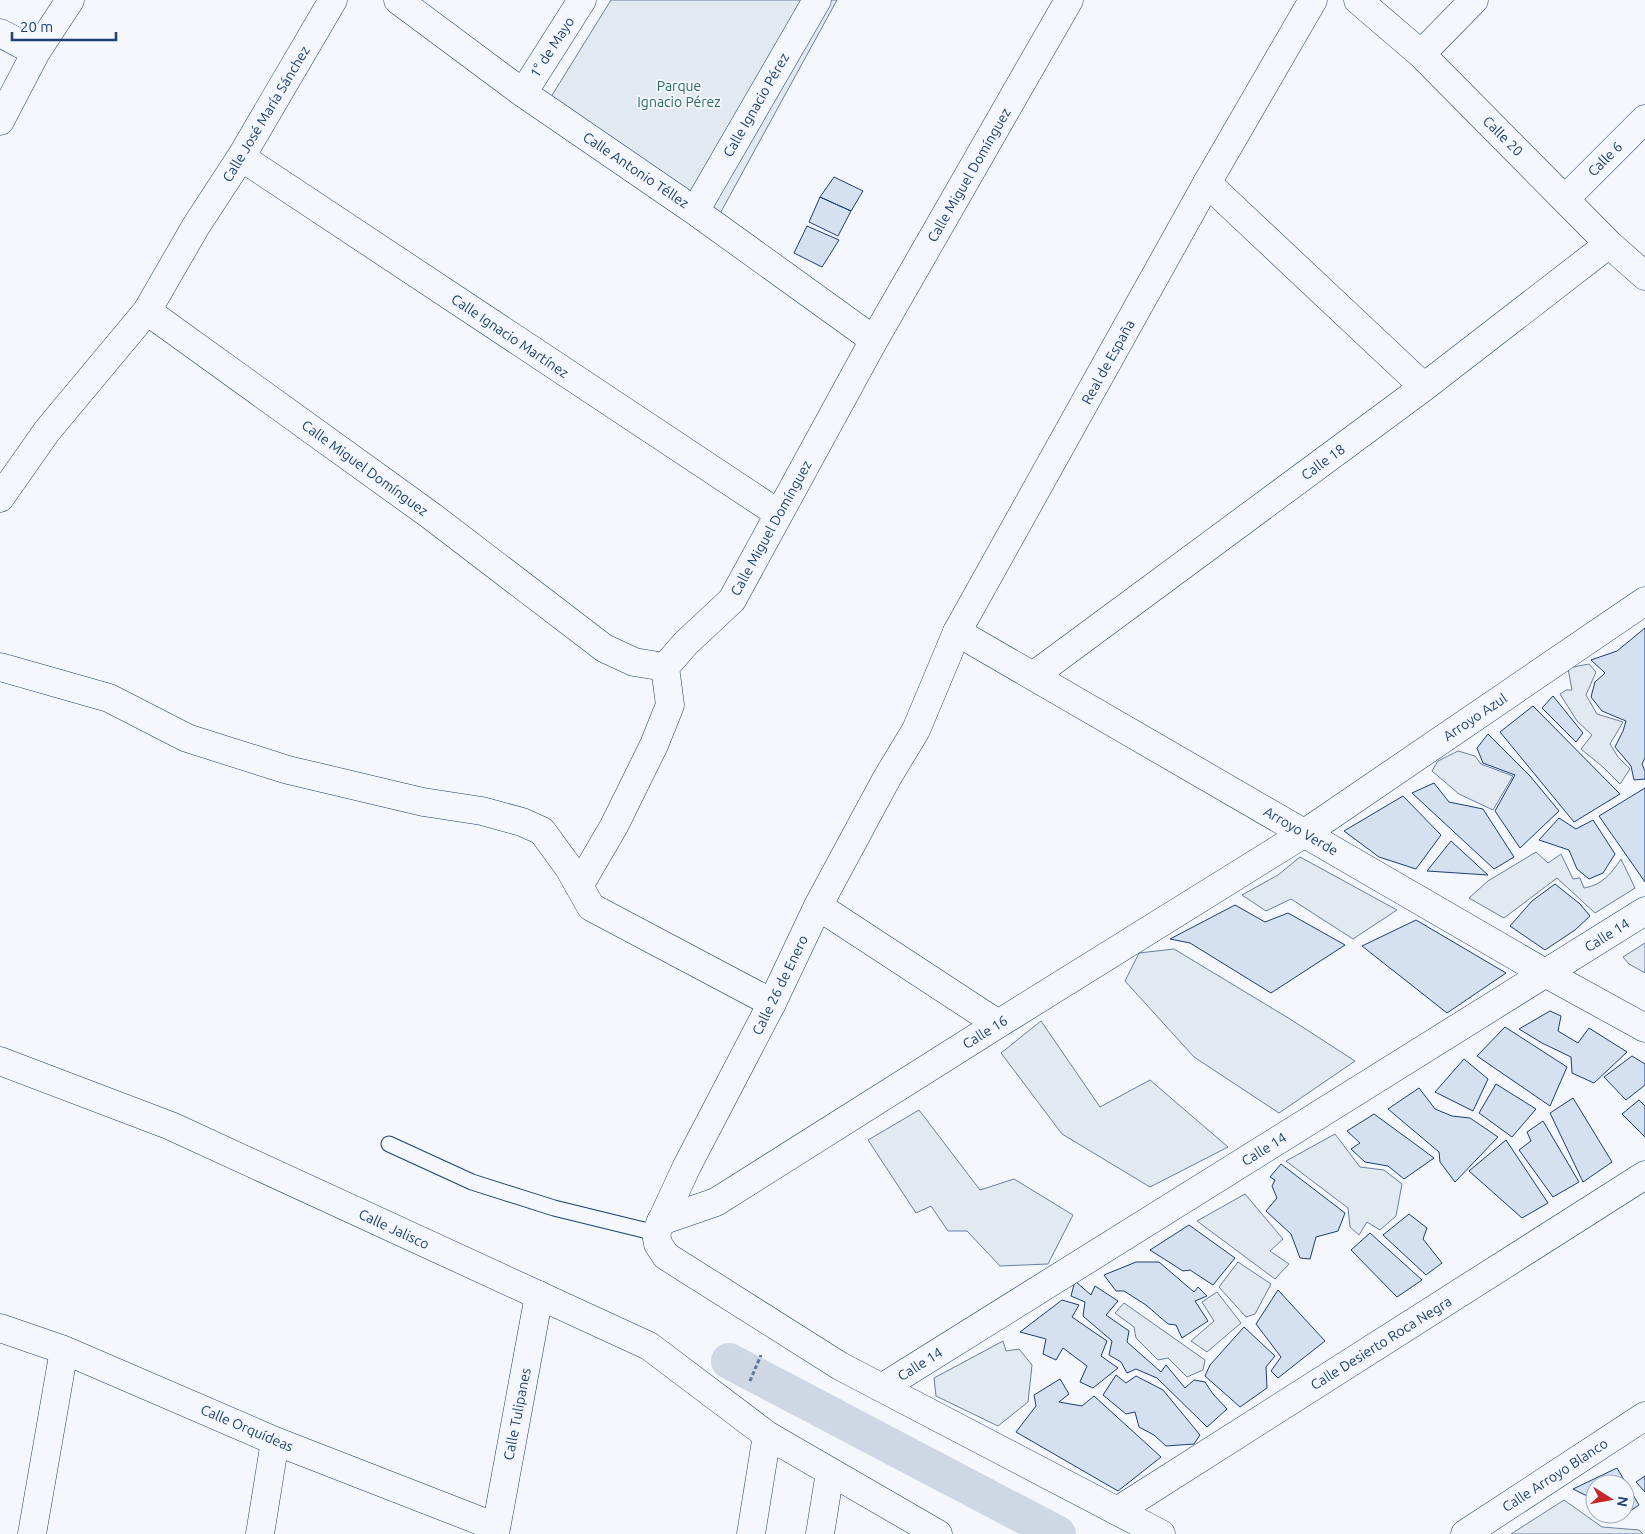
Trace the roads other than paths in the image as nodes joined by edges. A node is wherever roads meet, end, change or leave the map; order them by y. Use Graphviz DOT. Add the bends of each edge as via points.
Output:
graph roads {
  1 [pos="70,0"];
  2 [pos="334,0"];
  3 [pos="398,0"];
  4 [pos="582,0"];
  5 [pos="817,0"];
  6 [pos="1070,0"];
  7 [pos="1312,0"];
  8 [pos="1358,0"];
  9 [pos="1474,0"];
  10 [pos="0,33"];
  11 [pos="36,52"];
  12 [pos="1421,54"];
  13 [pos="523,93"];
  14 [pos="1645,119"];
  15 [pos="0,121"];
  16 [pos="241,157"];
  17 [pos="1207,183"];
  18 [pos="1566,199"];
  19 [pos="695,211"];
  20 [pos="1609,244"];
  21 [pos="1645,276"];
  22 [pos="147,311"];
  23 [pos="874,340"];
  24 [pos="1424,387"];
  25 [pos="0,498"];
  26 [pos="779,514"];
  27 [pos="1645,601"];
  28 [pos="957,632"];
  29 [pos="665,666"];
  30 [pos="0,667"];
  31 [pos="1033,676"];
  32 [pos="916,730"];
  33 [pos="1305,834"];
  34 [pos="579,886"];
  35 [pos="818,906"];
  36 [pos="1645,912"];
  37 [pos="1545,973"];
  38 [pos="772,1003"];
  39 [pos="998,1024"];
  40 [pos="1645,1028"];
  41 [pos="0,1061"];
  42 [pos="389,1144"];
  43 [pos="1645,1175"];
  44 [pos="658,1233"];
  45 [pos="539,1295"];
  46 [pos="0,1328"];
  47 [pos="64,1350"];
  48 [pos="883,1387"];
  49 [pos="1645,1416"];
  50 [pos="767,1435"];
  51 [pos="275,1441"];
  52 [pos="830,1472"];
  53 [pos="1117,1511"];
  54 [pos="495,1530"];
  55 [pos="32,1534"];
  56 [pos="260,1534"];
  57 [pos="751,1534"];
  58 [pos="820,1534"];
  59 [pos="938,1534"];
  60 [pos="1161,1534"];
  61 [pos="1465,1534"];
  1 -- 11 [label="street"];
  2 -- 16 [label="street, Calle José María Sánchez"];
  3 -- 13 [label="street, Calle Antonio Téllez"];
  4 -- 13 [label="street, 1° de Mayo"];
  5 -- 19 [label="street, Calle Ignacio Pérez"];
  6 -- 23 [label="street, Calle Miguel Domínguez"];
  7 -- 17 [label="street, Real de España"];
  8 -- 12 [label="street, Calle 20"];
  9 -- 12 [label="street"];
  10 -- 11 [label="street"];
  11 -- 15 [label="street"];
  12 -- 18 [label="street, Calle 20"];
  13 -- 19 [label="street, Calle Antonio Téllez"];
  14 -- 18 [label="street, Calle 6"];
  16 -- 22 [label="street, Calle José María Sánchez"];
  16 -- 26 [label="street, Calle Ignacio Martínez"];
  17 -- 24 [label="street"];
  17 -- 28 [label="street, Real de España"];
  18 -- 20 [label="street, Calle 20"];
  19 -- 23 [label="street, Calle Antonio Téllez"];
  20 -- 21 [label="street, Calle 20"];
  20 -- 24 [label="street, Calle 18"];
  22 -- 25 [label="street" via="47,431"];
  22 -- 29 [label="street, Calle Miguel Domínguez" via="430,515 604,648 634,662"];
  23 -- 26 [label="street, Calle Miguel Domínguez"];
  24 -- 31 [label="street, Calle 18"];
  26 -- 29 [label="street, Calle Miguel Domínguez" via="732,600"];
  27 -- 33 [label="street, Arroyo Azul"];
  28 -- 31 [label="street, Arroyo Verde"];
  28 -- 32 [label="street, Real de España"];
  29 -- 34 [label="street" via="670,705 614,826"];
  30 -- 34 [label="street" via="109,698 187,738 288,770 522,822 542,831"];
  31 -- 33 [label="street, Arroyo Verde"];
  32 -- 35 [label="street, Calle 26 de Enero"];
  33 -- 37 [label="street, Arroyo Verde"];
  33 -- 39 [label="street, Calle 16"];
  34 -- 38 [label="street" via="591,907"];
  35 -- 38 [label="street, Calle 26 de Enero"];
  35 -- 39 [label="street"];
  36 -- 37 [label="street, Calle 14"];
  37 -- 40 [label="street, Arroyo Verde"];
  37 -- 48 [label="street, Calle 14"];
  38 -- 44 [label="street, Calle 26 de Enero" via="691,1157"];
  39 -- 44 [label="street, Calle 16" via="716,1202"];
  41 -- 45 [label="street, Calle Jalisco" via="170,1126"];
  42 -- 44 [label="lane" via="472,1182 554,1208"];
  43 -- 53 [label="street, Calle Desierto Roca Negra"];
  44 -- 48 [label="street" via="666,1256 840,1366"];
  45 -- 50 [label="street, Calle Jalisco" via="649,1346"];
  45 -- 54 [label="street, Calle Tulipanes"];
  46 -- 47 [label="street, Calle Orquídeas"];
  47 -- 51 [label="street, Calle Orquídeas"];
  47 -- 55 [label="street"];
  48 -- 53 [label="street"];
  49 -- 61 [label="street, Calle Arroyo Blanco"];
  50 -- 52 [label="street, Calle Jalisco"];
  50 -- 57 [label="street"];
  51 -- 54 [label="street, Calle Orquídeas"];
  51 -- 56 [label="street"];
  52 -- 58 [label="street"];
  52 -- 59 [label="street, Calle Jalisco"];
  53 -- 60 [label="street"];
}
